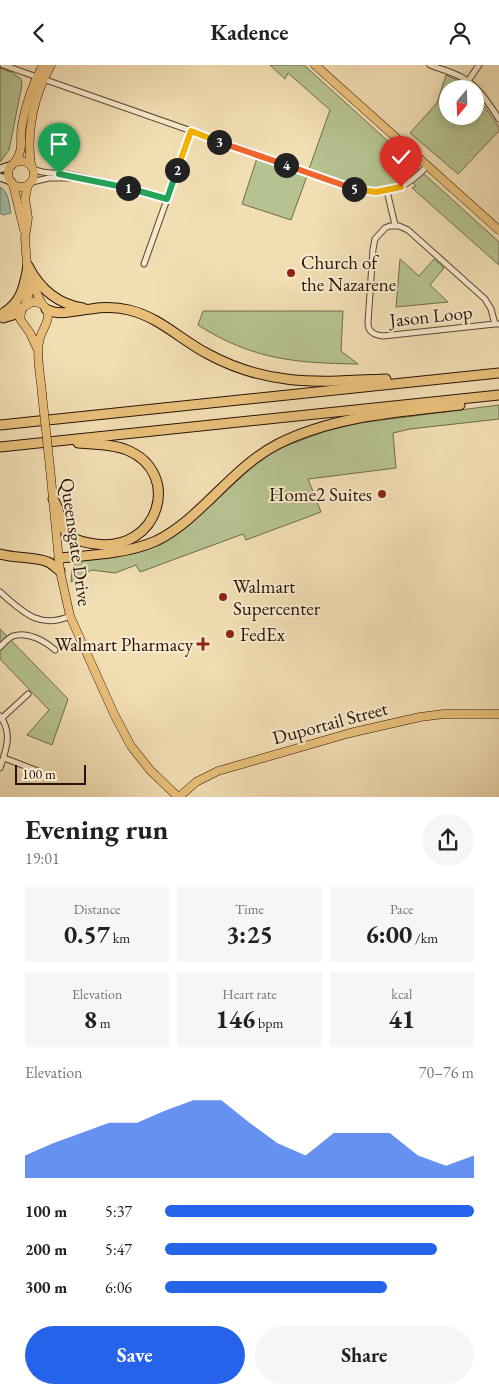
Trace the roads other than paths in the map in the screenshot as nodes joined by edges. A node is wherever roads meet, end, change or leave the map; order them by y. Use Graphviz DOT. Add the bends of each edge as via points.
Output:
graph roads {
  1 [pos="3,65"];
  2 [pos="43,65"];
  3 [pos="51,65"];
  4 [pos="315,65"];
  5 [pos="430,65"];
  6 [pos="479,65"];
  7 [pos="40,78"];
  8 [pos="466,80"];
  9 [pos="469,80"];
  10 [pos="484,98"];
  11 [pos="499,119"];
  12 [pos="191,131"];
  13 [pos="14,164"];
  14 [pos="428,165"];
  15 [pos="32,167"];
  16 [pos="0,169"];
  17 [pos="0,177"];
  18 [pos="79,177"];
  19 [pos="12,183"];
  20 [pos="30,184"];
  21 [pos="387,191"];
  22 [pos="167,199"];
  23 [pos="395,225"];
  24 [pos="499,230"];
  25 [pos="25,234"];
  26 [pos="144,264"];
  27 [pos="28,266"];
  28 [pos="23,307"];
  29 [pos="44,307"];
  30 [pos="88,309"];
  31 [pos="0,317"];
  32 [pos="497,324"];
  33 [pos="38,350"];
  34 [pos="499,373"];
  35 [pos="439,379"];
  36 [pos="499,396"];
  37 [pos="0,425"];
  38 [pos="20,445"];
  39 [pos="0,447"];
  40 [pos="53,499"];
  41 [pos="0,554"];
  42 [pos="59,558"];
  43 [pos="60,571"];
  44 [pos="0,592"];
  45 [pos="70,617"];
  46 [pos="0,647"];
  47 [pos="55,650"];
  48 [pos="28,694"];
  49 [pos="499,714"];
  50 [pos="1,717"];
  51 [pos="4,758"];
  52 [pos="0,768"];
  53 [pos="38,771"];
  54 [pos="179,797"];
  1 -- 7 [label="street"];
  2 -- 7 [label="main road"];
  3 -- 7 [label="main road"];
  4 -- 14 [label="main road"];
  5 -- 8 [label="street"];
  6 -- 9 [label="street"];
  7 -- 12 [label="street"];
  7 -- 13 [label="main road" via="22,124 21,151"];
  7 -- 15 [label="main road" via="29,135"];
  10 -- 11 [label="street"];
  12 -- 21 [label="street" via="355,189"];
  12 -- 22 [label="street"];
  13 -- 15 [label="main road" via="22,161"];
  13 -- 16 [label="main road"];
  13 -- 19 [label="main road" via="9,171"];
  14 -- 21 [label="street" via="412,181"];
  14 -- 24 [label="main road"];
  15 -- 18 [label="street" via="44,173"];
  15 -- 20 [label="main road" via="34,176"];
  17 -- 19 [label="main road"];
  18 -- 20 [label="street" via="49,178"];
  18 -- 22 [label="street"];
  19 -- 20 [label="main road" via="20,187"];
  19 -- 25 [label="main road"];
  20 -- 25 [label="main road" via="25,197 28,218"];
  21 -- 23 [label="street"];
  22 -- 26 [label="street"];
  23 -- 32 [label="street, Jason Loop" via="408,230 480,294 492,309"];
  23 -- 32 [label="street, Jason Loop" via="385,228 374,243 368,323 372,333 383,336"];
  25 -- 27 [label="main road"];
  27 -- 28 [label="main road" via="29,293"];
  27 -- 29 [label="main road"];
  27 -- 30 [label="highway" via="38,284 52,296"];
  27 -- 31 [label="highway" via="20,297"];
  28 -- 29 [label="main road" via="35,302"];
  28 -- 31 [label="highway" via="13,315"];
  28 -- 33 [label="main road" via="21,321"];
  29 -- 30 [label="highway" via="59,313"];
  29 -- 33 [label="main road" via="48,320 41,333"];
  30 -- 35 [label="highway" via="116,307 144,315 219,360 243,370 289,381"];
  33 -- 40 [label="main road, Queensgate Drive, bridge"];
  34 -- 35 [label="highway"];
  35 -- 37 [label="highway"];
  36 -- 38 [label="highway"];
  36 -- 42 [label="highway" via="483,402 395,413 313,429 276,445 251,461 184,522 156,540 127,550"];
  38 -- 39 [label="highway"];
  38 -- 40 [label="highway" via="85,443 127,450 151,471 158,495 156,511 145,529 130,540 109,545 84,542 70,536 64,529 58,505"];
  40 -- 42 [label="main road, Queensgate Drive"];
  41 -- 43 [label="highway" via="45,561"];
  42 -- 43 [label="main road, Queensgate Drive"];
  43 -- 45 [label="main road, Queensgate Drive"];
  44 -- 45 [label="street" via="35,619 57,621"];
  45 -- 54 [label="main road, Queensgate Drive" via="131,746 150,770"];
  46 -- 47 [label="street" via="10,637 20,635 40,639"];
  48 -- 50 [label="street"];
  49 -- 54 [label="main road, Duportail Street" via="420,717 350,733 218,771 196,782"];
  50 -- 51 [label="street" via="8,739"];
  51 -- 52 [label="street"];
  51 -- 53 [label="street"];
}
